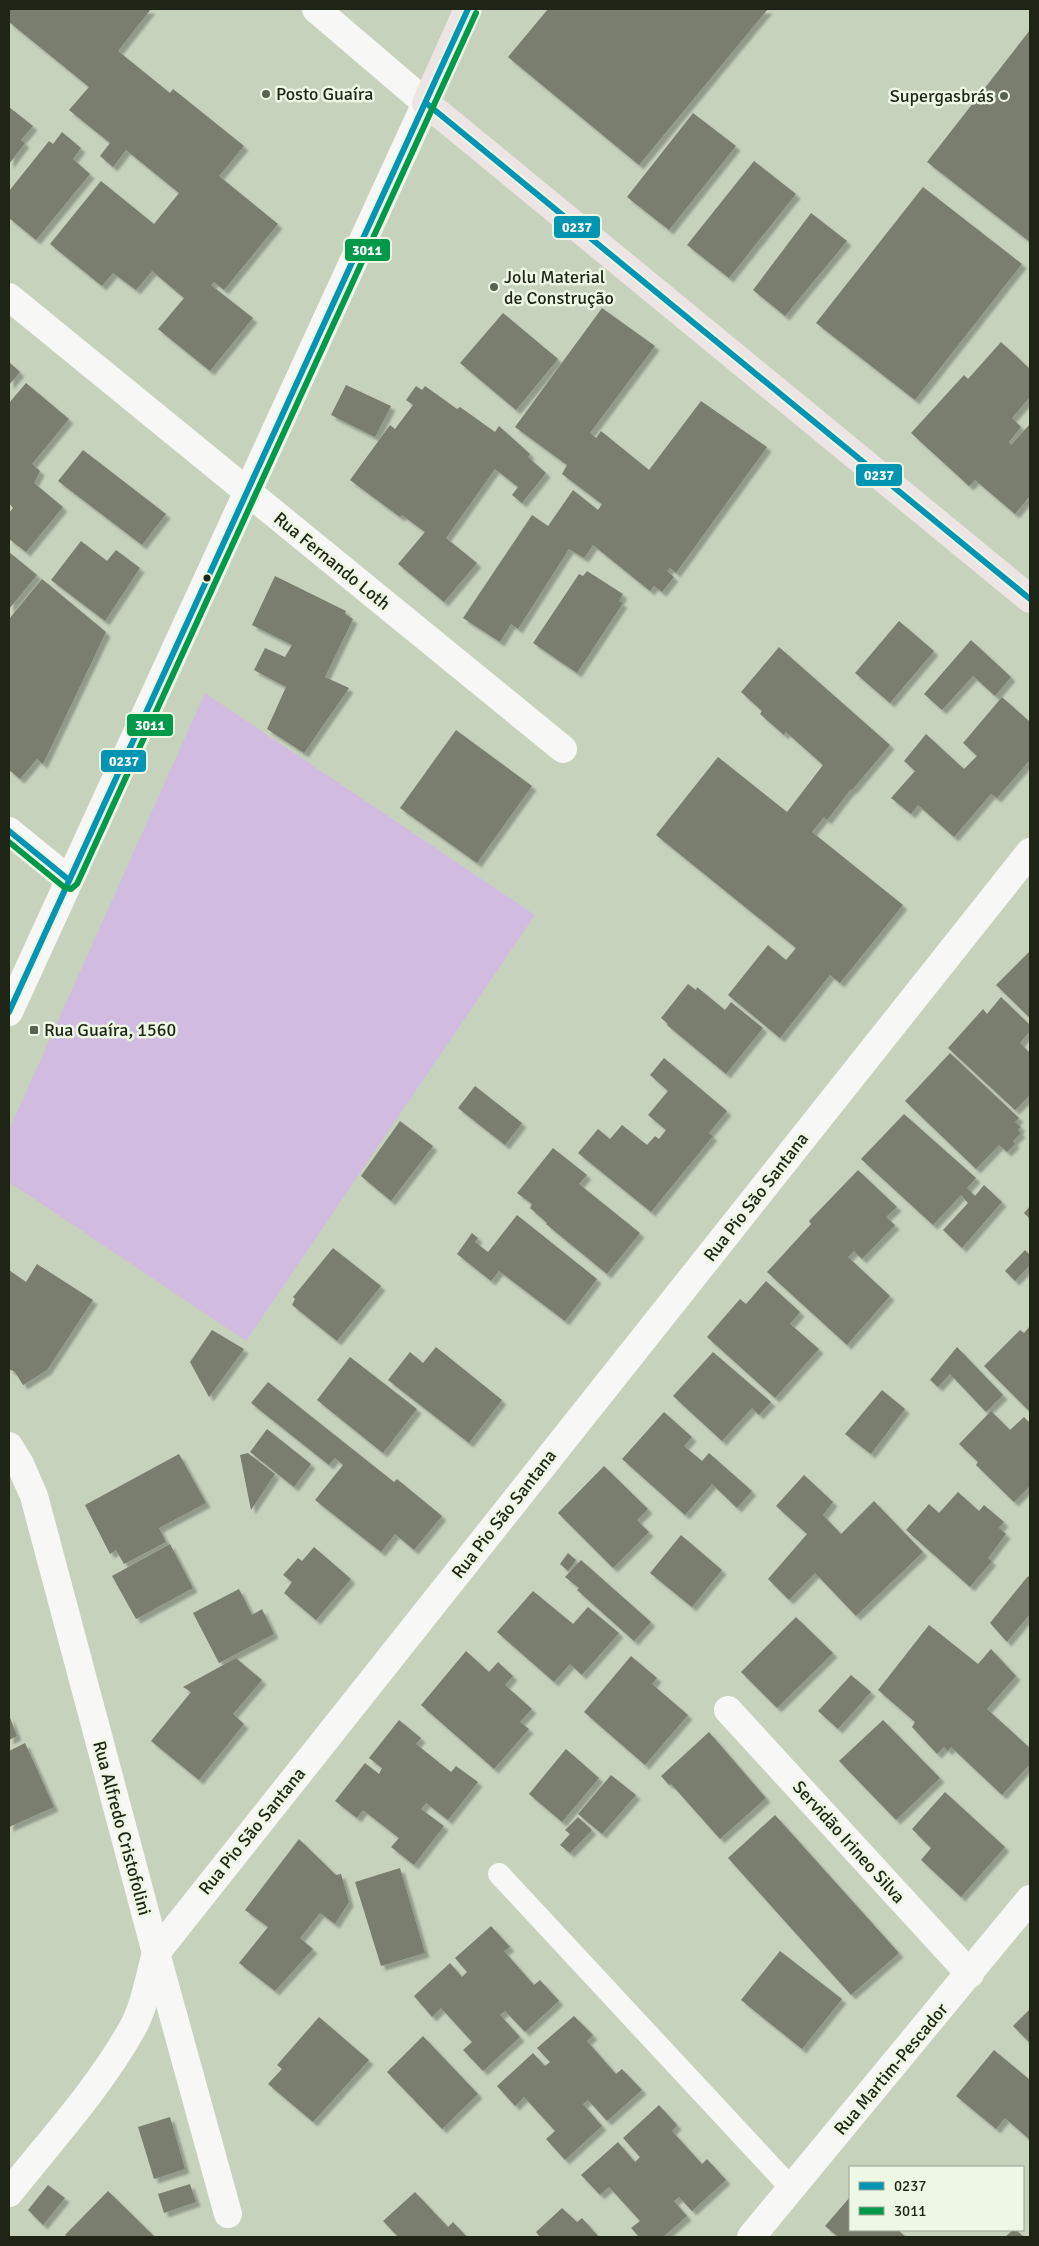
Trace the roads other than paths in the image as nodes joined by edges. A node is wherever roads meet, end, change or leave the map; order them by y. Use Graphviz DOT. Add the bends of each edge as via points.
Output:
graph roads {
  1 [pos="316,9"];
  2 [pos="468,9"];
  3 [pos="426,103"];
  4 [pos="9,297"];
  5 [pos="248,492"];
  6 [pos="1030,599"];
  7 [pos="563,749"];
  8 [pos="9,831"];
  9 [pos="1030,852"];
  10 [pos="69,880"];
  11 [pos="9,1012"];
  12 [pos="9,1446"];
  13 [pos="728,1710"];
  14 [pos="498,1874"];
  15 [pos="1030,1899"];
  16 [pos="156,1953"];
  17 [pos="970,1974"];
  18 [pos="791,2188"];
  19 [pos="9,2193"];
  20 [pos="228,2214"];
  21 [pos="750,2237"];
  1 -- 3 [label="street"];
  2 -- 3 [label="main road"];
  3 -- 5 [label="street"];
  3 -- 6 [label="main road"];
  4 -- 5 [label="street, Rua Fernando Loth"];
  5 -- 7 [label="street, Rua Fernando Loth"];
  5 -- 10 [label="street"];
  8 -- 10 [label="street"];
  9 -- 16 [label="street, Rua Pio São Santana"];
  10 -- 11 [label="street"];
  12 -- 16 [label="street, Rua Alfredo Cristofolini" via="34,1496"];
  13 -- 17 [label="street, Servidão Irineo Silva"];
  14 -- 18 [label="lane"];
  15 -- 17 [label="street, Rua Martim-Pescador"];
  16 -- 19 [label="street, Rua Pio São Santana" via="144,2001 133,2028 77,2108"];
  16 -- 20 [label="street, Rua Alfredo Cristofolini"];
  17 -- 18 [label="street, Rua Martim-Pescador"];
  18 -- 21 [label="street, Rua Martim-Pescador"];
}
